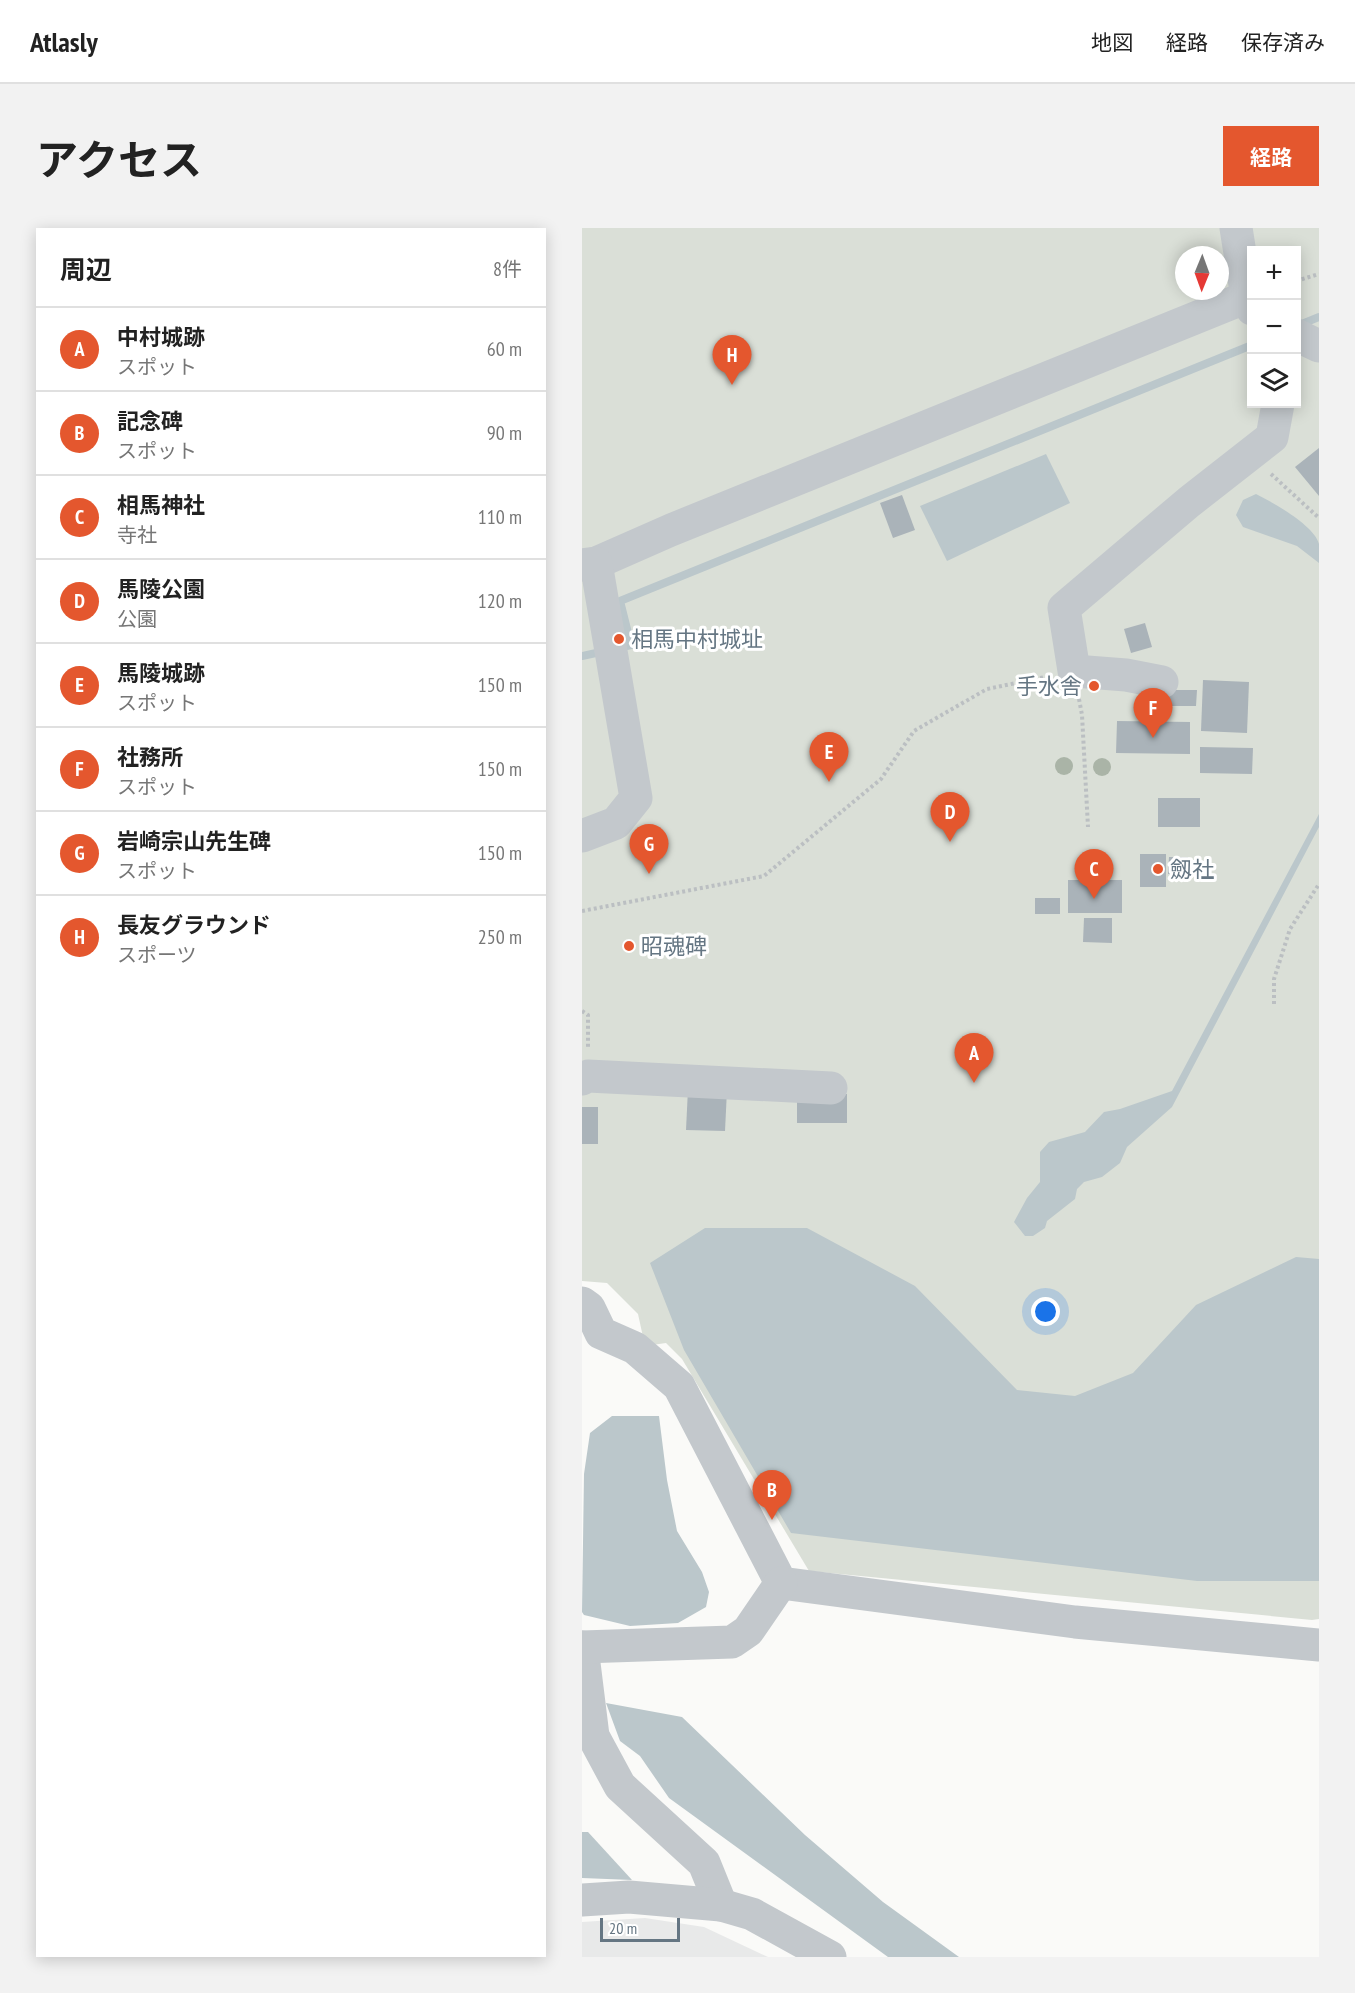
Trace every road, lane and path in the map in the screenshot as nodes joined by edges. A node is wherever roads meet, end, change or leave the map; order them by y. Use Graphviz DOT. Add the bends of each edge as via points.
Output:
graph roads {
  1 [pos="1236,228"];
  2 [pos="1319,274"];
  3 [pos="1301,279"];
  4 [pos="1250,300"];
  5 [pos="1247,303"];
  6 [pos="1277,408"];
  7 [pos="1250,454"];
  8 [pos="1319,518"];
  9 [pos="589,564"];
  10 [pos="1074,671"];
  11 [pos="1162,682"];
  12 [pos="1088,827"];
  13 [pos="582,836"];
  14 [pos="1319,884"];
  15 [pos="582,911"];
  16 [pos="1274,1004"];
  17 [pos="582,1011"];
  18 [pos="585,1078"];
  19 [pos="831,1088"];
  20 [pos="582,1303"];
  21 [pos="781,1583"];
  22 [pos="1319,1645"];
  23 [pos="582,1647"];
  24 [pos="582,1900"];
  25 [pos="721,1905"];
  26 [pos="830,1957"];
  1 -- 4 [label="street"];
  2 -- 3 [label="path"];
  5 -- 9 [label="street"];
  6 -- 7 [label="street" via="1272,436"];
  7 -- 8 [label="path"];
  7 -- 10 [label="street" via="1064,608"];
  9 -- 13 [label="street" via="636,798 616,823"];
  10 -- 11 [label="street"];
  10 -- 12 [label="path" via="1082,715"];
  10 -- 15 [label="path" via="987,689 914,731 881,779 764,876"];
  14 -- 16 [label="path" via="1290,928 1274,979"];
  17 -- 18 [label="path" via="588,1015"];
  18 -- 19 [label="street"];
  20 -- 21 [label="street" via="589,1308 602,1333 635,1348 679,1386"];
  21 -- 22 [label="street" via="1075,1622"];
  21 -- 23 [label="street" via="748,1631 732,1642"];
  23 -- 25 [label="street" via="593,1736 620,1786 704,1863"];
  24 -- 25 [label="street" via="629,1897"];
  25 -- 26 [label="street" via="752,1914"];
}
